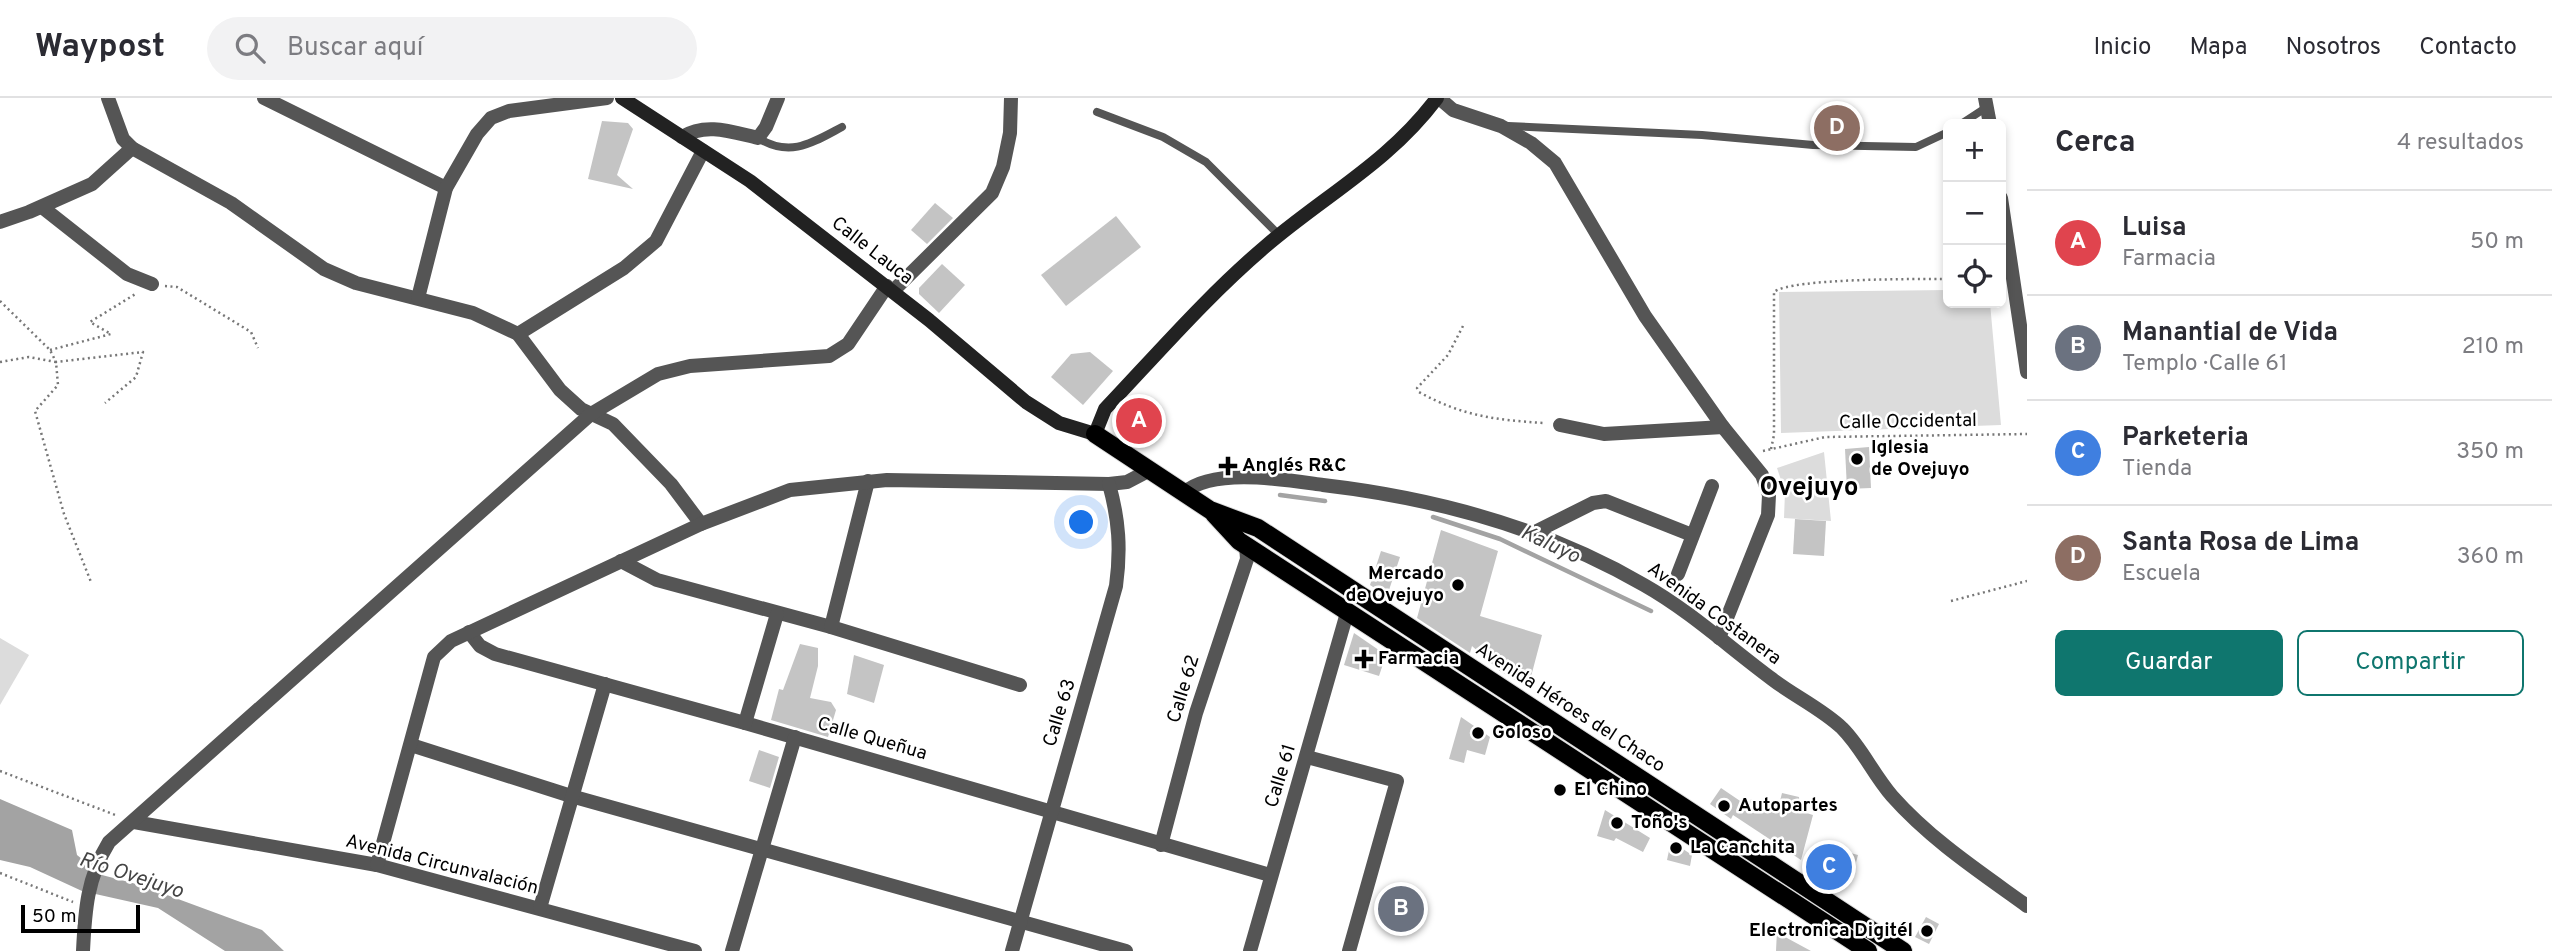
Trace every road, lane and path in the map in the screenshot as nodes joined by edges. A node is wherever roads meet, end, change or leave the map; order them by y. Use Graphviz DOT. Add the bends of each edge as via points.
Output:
graph roads {
  1 [pos="108,98"];
  2 [pos="264,98"];
  3 [pos="607,98"];
  4 [pos="622,98"];
  5 [pos="778,98"];
  6 [pos="1011,98"];
  7 [pos="1438,98"];
  8 [pos="1986,103"];
  9 [pos="1097,112"];
  10 [pos="1967,119"];
  11 [pos="1502,126"];
  12 [pos="842,127"];
  13 [pos="1943,134"];
  14 [pos="682,137"];
  15 [pos="758,138"];
  16 [pos="132,148"];
  17 [pos="703,151"];
  18 [pos="446,188"];
  19 [pos="43,207"];
  20 [pos="0,222"];
  21 [pos="2006,231"];
  22 [pos="1279,235"];
  23 [pos="1943,279"];
  24 [pos="152,284"];
  25 [pos="890,289"];
  26 [pos="418,298"];
  27 [pos="0,301"];
  28 [pos="1463,326"];
  29 [pos="518,334"];
  30 [pos="258,348"];
  31 [pos="50,349"];
  32 [pos="0,362"];
  33 [pos="55,362"];
  34 [pos="2027,372"];
  35 [pos="105,403"];
  36 [pos="591,414"];
  37 [pos="1560,425"];
  38 [pos="1723,427"];
  39 [pos="1095,434"];
  40 [pos="2027,434"];
  41 [pos="1771,449"];
  42 [pos="1751,458"];
  43 [pos="1148,471"];
  44 [pos="868,481"];
  45 [pos="1110,484"];
  46 [pos="1712,486"];
  47 [pos="1184,493"];
  48 [pos="1210,510"];
  49 [pos="701,524"];
  50 [pos="1258,528"];
  51 [pos="1533,533"];
  52 [pos="1692,535"];
  53 [pos="1246,546"];
  54 [pos="621,561"];
  55 [pos="1678,574"];
  56 [pos="2027,581"];
  57 [pos="91,582"];
  58 [pos="1358,595"];
  59 [pos="1951,601"];
  60 [pos="1347,613"];
  61 [pos="777,614"];
  62 [pos="831,627"];
  63 [pos="469,632"];
  64 [pos="1719,638"];
  65 [pos="605,684"];
  66 [pos="1020,685"];
  67 [pos="745,723"];
  68 [pos="795,737"];
  69 [pos="411,745"];
  70 [pos="1307,757"];
  71 [pos="0,771"];
  72 [pos="571,796"];
  73 [pos="1050,811"];
  74 [pos="134,822"];
  75 [pos="1161,845"];
  76 [pos="762,848"];
  77 [pos="377,865"];
  78 [pos="0,873"];
  79 [pos="1270,875"];
  80 [pos="86,904"];
  81 [pos="2027,906"];
  82 [pos="540,908"];
  83 [pos="1020,919"];
  84 [pos="655,946"];
  85 [pos="83,951"];
  86 [pos="695,951"];
  87 [pos="732,951"];
  88 [pos="1012,951"];
  89 [pos="1126,951"];
  90 [pos="1250,951"];
  91 [pos="1349,951"];
  92 [pos="1868,951"];
  93 [pos="1903,951"];
  1 -- 16 [label="street" via="123,139"];
  2 -- 18 [label="street"];
  3 -- 18 [label="street" via="509,111 491,118"];
  4 -- 14 [label="street, Calle Lauca"];
  5 -- 15 [label="street"];
  6 -- 25 [label="street" via="1003,167 992,193"];
  7 -- 11 [label="street" via="1453,110"];
  7 -- 22 [label="street" via="1391,150"];
  8 -- 10 [label="lane"];
  9 -- 22 [label="lane" via="1163,137 1206,162"];
  11 -- 13 [label="lane" via="1916,147"];
  11 -- 38 [label="street" via="1555,163 1645,316"];
  12 -- 15 [label="lane" via="790,149 772,147"];
  14 -- 15 [label="street" via="695,129 717,128"];
  14 -- 17 [label="street, Calle Lauca"];
  16 -- 19 [label="street" via="92,184"];
  16 -- 26 [label="street" via="231,203 324,269 356,283"];
  17 -- 25 [label="street, Calle Lauca" via="750,181"];
  17 -- 29 [label="street" via="656,241 624,268"];
  18 -- 26 [label="street"];
  19 -- 20 [label="street"];
  19 -- 24 [label="street" via="127,274"];
  21 -- 34 [label="street"];
  22 -- 39 [label="street" via="1232,275 1105,409"];
  23 -- 41 [label="path" via="1777,289 1773,297"];
  24 -- 30 [label="path" via="177,287 210,305 251,332"];
  24 -- 31 [label="path" via="90,323 111,334"];
  25 -- 36 [label="street" via="848,344 829,356 690,366 657,374"];
  25 -- 39 [label="street, Calle Lauca" via="1026,402 1059,424"];
  26 -- 29 [label="street" via="473,313"];
  27 -- 31 [label="path"];
  28 -- 37 [label="path" via="1448,355 1417,388 1419,392 1489,419"];
  29 -- 36 [label="street" via="560,390"];
  31 -- 33 [label="path"];
  32 -- 33 [label="path" via="29,357"];
  33 -- 35 [label="path" via="143,352 136,377"];
  33 -- 57 [label="path" via="58,384 35,411 64,514"];
  36 -- 49 [label="street" via="613,424"];
  36 -- 74 [label="street"];
  37 -- 38 [label="street" via="1604,434"];
  38 -- 42 [label="street"];
  39 -- 43 [label="main road, Avenida Héroes del Chaco"];
  40 -- 41 [label="path, Calle Occidental" via="1825,437"];
  41 -- 42 [label="path, Calle Occidental"];
  42 -- 64 [label="street" via="1769,495 1768,515"];
  43 -- 45 [label="street" via="1128,482"];
  43 -- 47 [label="main road, Avenida Héroes del Chaco"];
  44 -- 45 [label="street"];
  44 -- 49 [label="street" via="790,490"];
  44 -- 62 [label="street"];
  45 -- 73 [label="street, Calle 63" via="1121,550 1116,586"];
  46 -- 52 [label="street"];
  47 -- 48 [label="main road, Avenida Héroes del Chaco"];
  47 -- 51 [label="street, Avenida Costanera" via="1194,484 1210,480 1295,481 1451,506"];
  48 -- 50 [label="main road, Avenida Héroes del Chaco"];
  48 -- 53 [label="main road, Avenida Héroes del Chaco"];
  49 -- 54 [label="street"];
  50 -- 53 [label="main road"];
  50 -- 58 [label="main road, Avenida Héroes del Chaco"];
  51 -- 52 [label="street" via="1592,503 1606,501"];
  51 -- 64 [label="street, Avenida Costanera" via="1643,584"];
  52 -- 55 [label="street"];
  53 -- 60 [label="main road, Avenida Héroes del Chaco"];
  53 -- 75 [label="street, Calle 62" via="1247,559 1196,713"];
  54 -- 61 [label="street" via="657,580"];
  54 -- 63 [label="street"];
  56 -- 59 [label="path"];
  58 -- 60 [label="main road"];
  58 -- 93 [label="main road, Avenida Héroes del Chaco"];
  60 -- 70 [label="street, Calle 61"];
  60 -- 92 [label="main road, Avenida Héroes del Chaco"];
  61 -- 62 [label="street"];
  61 -- 67 [label="street"];
  62 -- 66 [label="street"];
  63 -- 65 [label="street, Calle Queñua" via="480,646 495,654"];
  63 -- 69 [label="street" via="434,657"];
  64 -- 81 [label="street, Avenida Costanera" via="1839,726 1862,750 1891,794 1931,835"];
  65 -- 67 [label="street, Calle Queñua"];
  65 -- 72 [label="street"];
  67 -- 68 [label="street, Calle Queñua"];
  68 -- 73 [label="street, Calle Queñua"];
  68 -- 76 [label="street"];
  69 -- 72 [label="street"];
  69 -- 77 [label="street"];
  70 -- 79 [label="street, Calle 61"];
  70 -- 91 [label="street" via="1397,781"];
  71 -- 74 [label="path"];
  72 -- 76 [label="street"];
  72 -- 82 [label="street"];
  73 -- 75 [label="street, Calle Queñua"];
  73 -- 83 [label="street, Calle 63"];
  74 -- 77 [label="street, Avenida Circunvalación"];
  74 -- 80 [label="street" via="109,842 94,866"];
  75 -- 79 [label="street, Calle Queñua"];
  76 -- 83 [label="street"];
  76 -- 87 [label="street"];
  77 -- 82 [label="street, Avenida Circunvalación"];
  78 -- 80 [label="path"];
  79 -- 90 [label="street, Calle 61"];
  80 -- 85 [label="street"];
  82 -- 84 [label="street, Avenida Circunvalación"];
  83 -- 88 [label="street, Calle 63"];
  83 -- 89 [label="street"];
  84 -- 86 [label="street, Avenida Circunvalación"];
}
